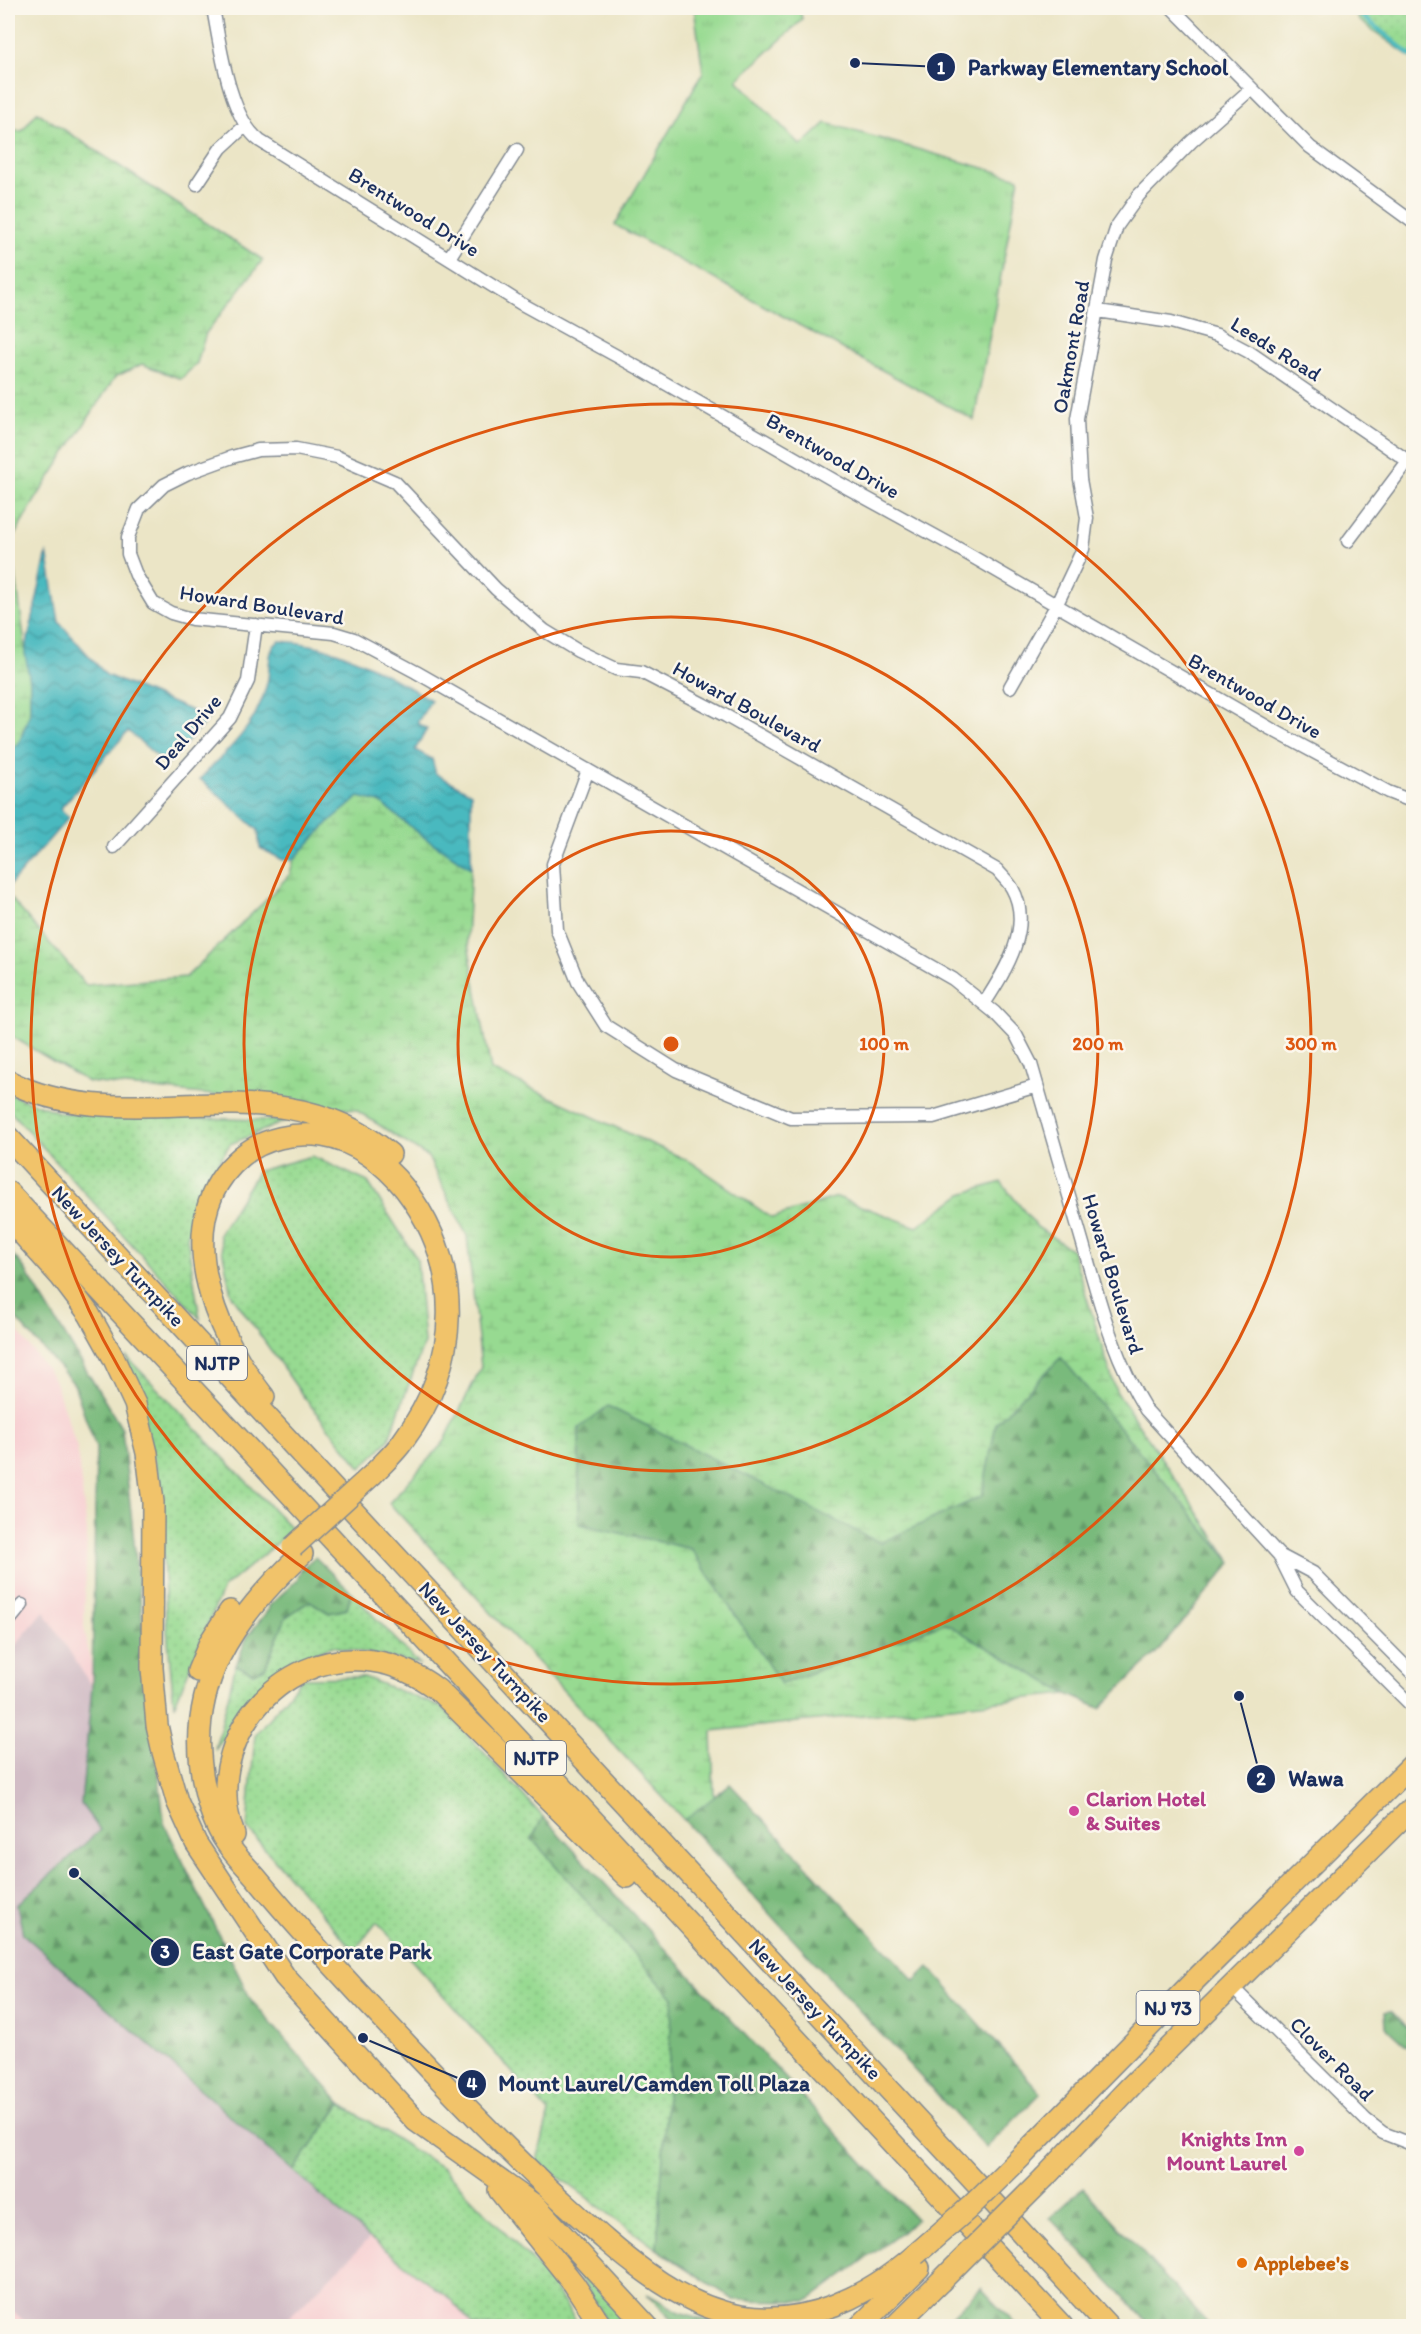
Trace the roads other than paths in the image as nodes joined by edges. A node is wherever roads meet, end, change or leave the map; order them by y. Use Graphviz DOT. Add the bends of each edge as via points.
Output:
graph roads {
  1 [pos="213,8"];
  2 [pos="1172,8"];
  3 [pos="1251,88"];
  4 [pos="245,126"];
  5 [pos="517,150"];
  6 [pos="197,184"];
  7 [pos="1413,223"];
  8 [pos="449,258"];
  9 [pos="1098,311"];
  10 [pos="1411,463"];
  11 [pos="1348,541"];
  12 [pos="1056,606"];
  13 [pos="256,625"];
  14 [pos="1010,687"];
  15 [pos="588,770"];
  16 [pos="1413,802"];
  17 [pos="114,847"];
  18 [pos="984,1004"];
  19 [pos="8,1081"];
  20 [pos="1037,1086"];
  21 [pos="8,1137"];
  22 [pos="8,1192"];
  23 [pos="8,1218"];
  24 [pos="376,1477"];
  25 [pos="298,1551"];
  26 [pos="1279,1555"];
  27 [pos="427,1588"];
  28 [pos="21,1605"];
  29 [pos="8,1622"];
  30 [pos="1413,1675"];
  31 [pos="1413,1708"];
  32 [pos="1413,1763"];
  33 [pos="1413,1806"];
  34 [pos="256,1878"];
  35 [pos="236,1904"];
  36 [pos="712,1948"];
  37 [pos="1232,1987"];
  38 [pos="500,2142"];
  39 [pos="1413,2145"];
  40 [pos="475,2162"];
  41 [pos="919,2259"];
  42 [pos="601,2326"];
  43 [pos="647,2326"];
  44 [pos="664,2326"];
  45 [pos="860,2326"];
  46 [pos="895,2326"];
  47 [pos="1062,2326"];
  48 [pos="1108,2326"];
  1 -- 4 [label="street" via="234,105"];
  2 -- 3 [label="street"];
  3 -- 7 [label="street" via="1310,147"];
  3 -- 9 [label="street, Oakmont Road" via="1191,142 1127,210 1111,243"];
  4 -- 6 [label="street" via="221,148"];
  4 -- 8 [label="street, Brentwood Drive" via="260,141"];
  5 -- 8 [label="street"];
  8 -- 12 [label="street, Brentwood Drive" via="520,303"];
  9 -- 10 [label="street, Leeds Road" via="1171,322 1217,335 1249,352"];
  9 -- 12 [label="street, Oakmont Road" via="1077,419 1080,479 1087,518 1085,535 1078,561"];
  10 -- 11 [label="street"];
  12 -- 14 [label="street, Oakmont Road"];
  12 -- 16 [label="street, Brentwood Drive" via="1271,729"];
  13 -- 15 [label="street, Howard Boulevard" via="334,633 354,639"];
  13 -- 17 [label="street, Deal Drive" via="248,681 230,718"];
  13 -- 18 [label="street, Howard Boulevard" via="192,619 153,603 128,554 128,537 138,509 164,486 188,473 258,450 296,449 337,457 395,482 496,588 545,631 616,669 641,672 997,870 1012,888 1020,913 1009,964"];
  15 -- 18 [label="street, Howard Boulevard" via="953,979"];
  15 -- 20 [label="street" via="553,864 557,930 578,982 606,1026 676,1070 791,1118 933,1117"];
  18 -- 20 [label="street, Howard Boulevard" via="1016,1035"];
  19 -- 24 [label="highway" via="57,1099 97,1104 260,1104 294,1108 331,1118 363,1134 408,1172 441,1219 454,1254 462,1294 462,1335 454,1372 438,1410 417,1442"];
  20 -- 26 [label="street, Howard Boulevard" via="1105,1325 1125,1375 1146,1410"];
  21 -- 27 [label="highway, New Jersey Turnpike / NJTP"];
  22 -- 36 [label="highway, New Jersey Turnpike / NJTP"];
  23 -- 35 [label="highway" via="89,1314 135,1404 151,1477 154,1698 162,1752 196,1843"];
  24 -- 25 [label="highway"];
  24 -- 27 [label="highway" via="423,1410 438,1376 449,1318 440,1252 413,1200 372,1157 341,1140 324,1136 273,1140 247,1152 226,1172 205,1213 203,1259 218,1315 235,1353 258,1389 300,1440 412,1558"];
  25 -- 34 [label="highway" via="241,1620 220,1654 202,1710 200,1749 210,1806 227,1843"];
  25 -- 35 [label="highway" via="248,1591 221,1624 200,1664 189,1705 186,1750 193,1797"];
  26 -- 30 [label="street, Howard Boulevard" via="1313,1573"];
  26 -- 31 [label="street, Howard Boulevard" via="1297,1591"];
  27 -- 48 [label="highway, New Jersey Turnpike / NJTP"];
  28 -- 29 [label="street"];
  32 -- 41 [label="highway, NJ 73, bridge"];
  33 -- 37 [label="highway, NJ 73"];
  34 -- 36 [label="highway" via="235,1838 226,1808 228,1763 243,1726 271,1692 298,1674 327,1664 370,1661 398,1667 438,1690 627,1877"];
  34 -- 38 [label="highway" via="299,1929"];
  35 -- 40 [label="highway" via="285,1977 416,2121"];
  36 -- 47 [label="highway, New Jersey Turnpike / NJTP"];
  37 -- 39 [label="street, Clover Road" via="1366,2121"];
  37 -- 46 [label="highway, NJ 73, bridge"];
  38 -- 41 [label="highway" via="629,2260 703,2306 740,2316 792,2317 867,2291"];
  38 -- 44 [label="highway" via="543,2198"];
  40 -- 42 [label="highway" via="574,2284"];
  40 -- 43 [label="highway" via="536,2206"];
  41 -- 45 [label="highway, NJ 73"];
}
